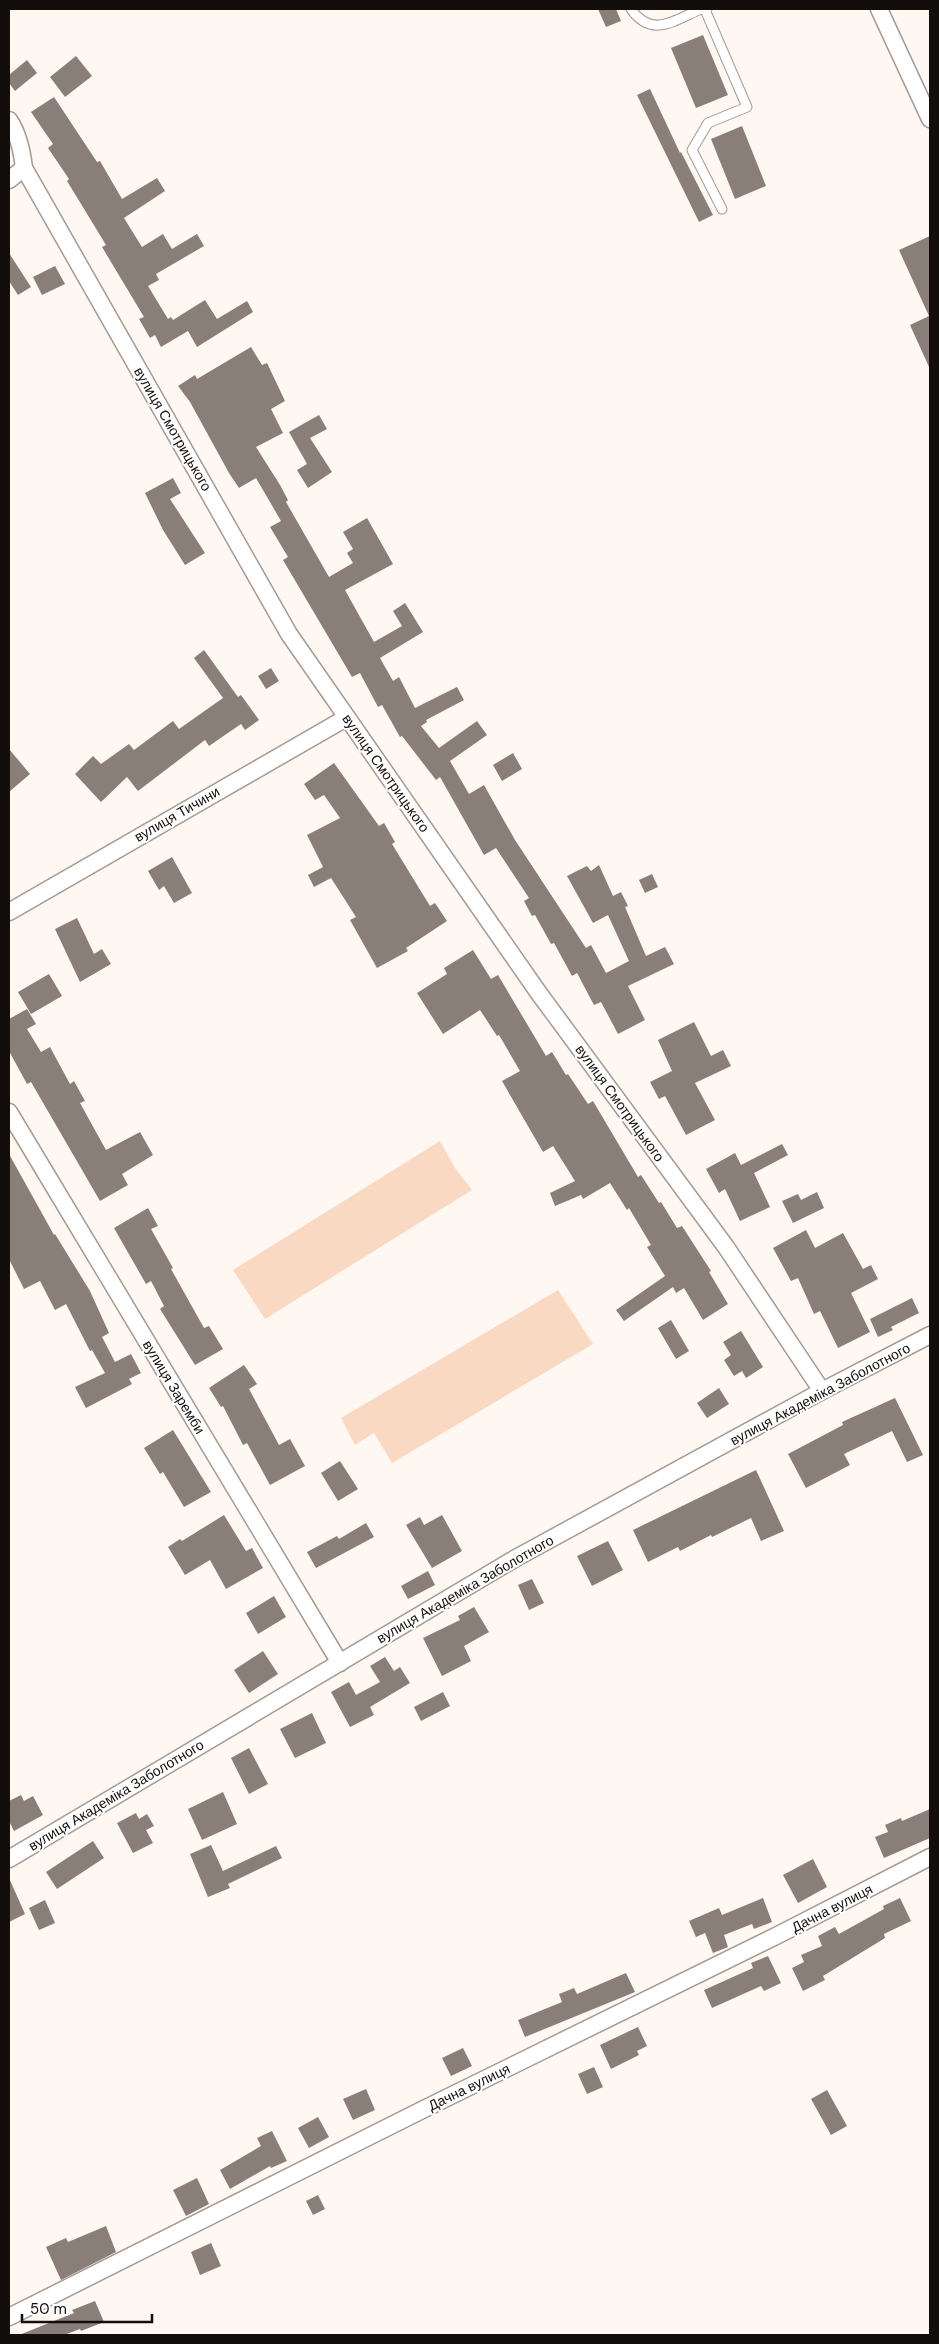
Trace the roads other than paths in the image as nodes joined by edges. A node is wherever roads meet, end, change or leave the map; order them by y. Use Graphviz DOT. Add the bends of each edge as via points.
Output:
graph roads {
  1 [pos="631,9"];
  2 [pos="701,9"];
  3 [pos="707,9"];
  4 [pos="879,9"];
  5 [pos="930,119"];
  6 [pos="9,120"];
  7 [pos="24,168"];
  8 [pos="9,180"];
  9 [pos="722,210"];
  10 [pos="346,718"];
  11 [pos="9,912"];
  12 [pos="9,1112"];
  13 [pos="930,1335"];
  14 [pos="822,1391"];
  15 [pos="340,1663"];
  16 [pos="930,1857"];
  17 [pos="9,1859"];
  18 [pos="9,2317"];
  1 -- 2 [label="lane" via="642,21 660,26"];
  3 -- 9 [label="lane" via="747,107 708,123 692,150"];
  4 -- 5 [label="street"];
  6 -- 7 [label="street, вулиця Смотрицького"];
  7 -- 8 [label="street"];
  7 -- 10 [label="street, вулиця Смотрицького" via="289,634"];
  10 -- 11 [label="street, вулиця Тичини"];
  10 -- 14 [label="street, вулиця Смотрицького" via="538,992 726,1247"];
  12 -- 15 [label="street, вулиця Заремби"];
  13 -- 14 [label="street, вулиця Академіка Заболотного"];
  14 -- 15 [label="street, вулиця Академіка Заболотного" via="516,1558"];
  15 -- 17 [label="street, вулиця Академіка Заболотного"];
  16 -- 18 [label="street, Дачна вулиця"];
}
